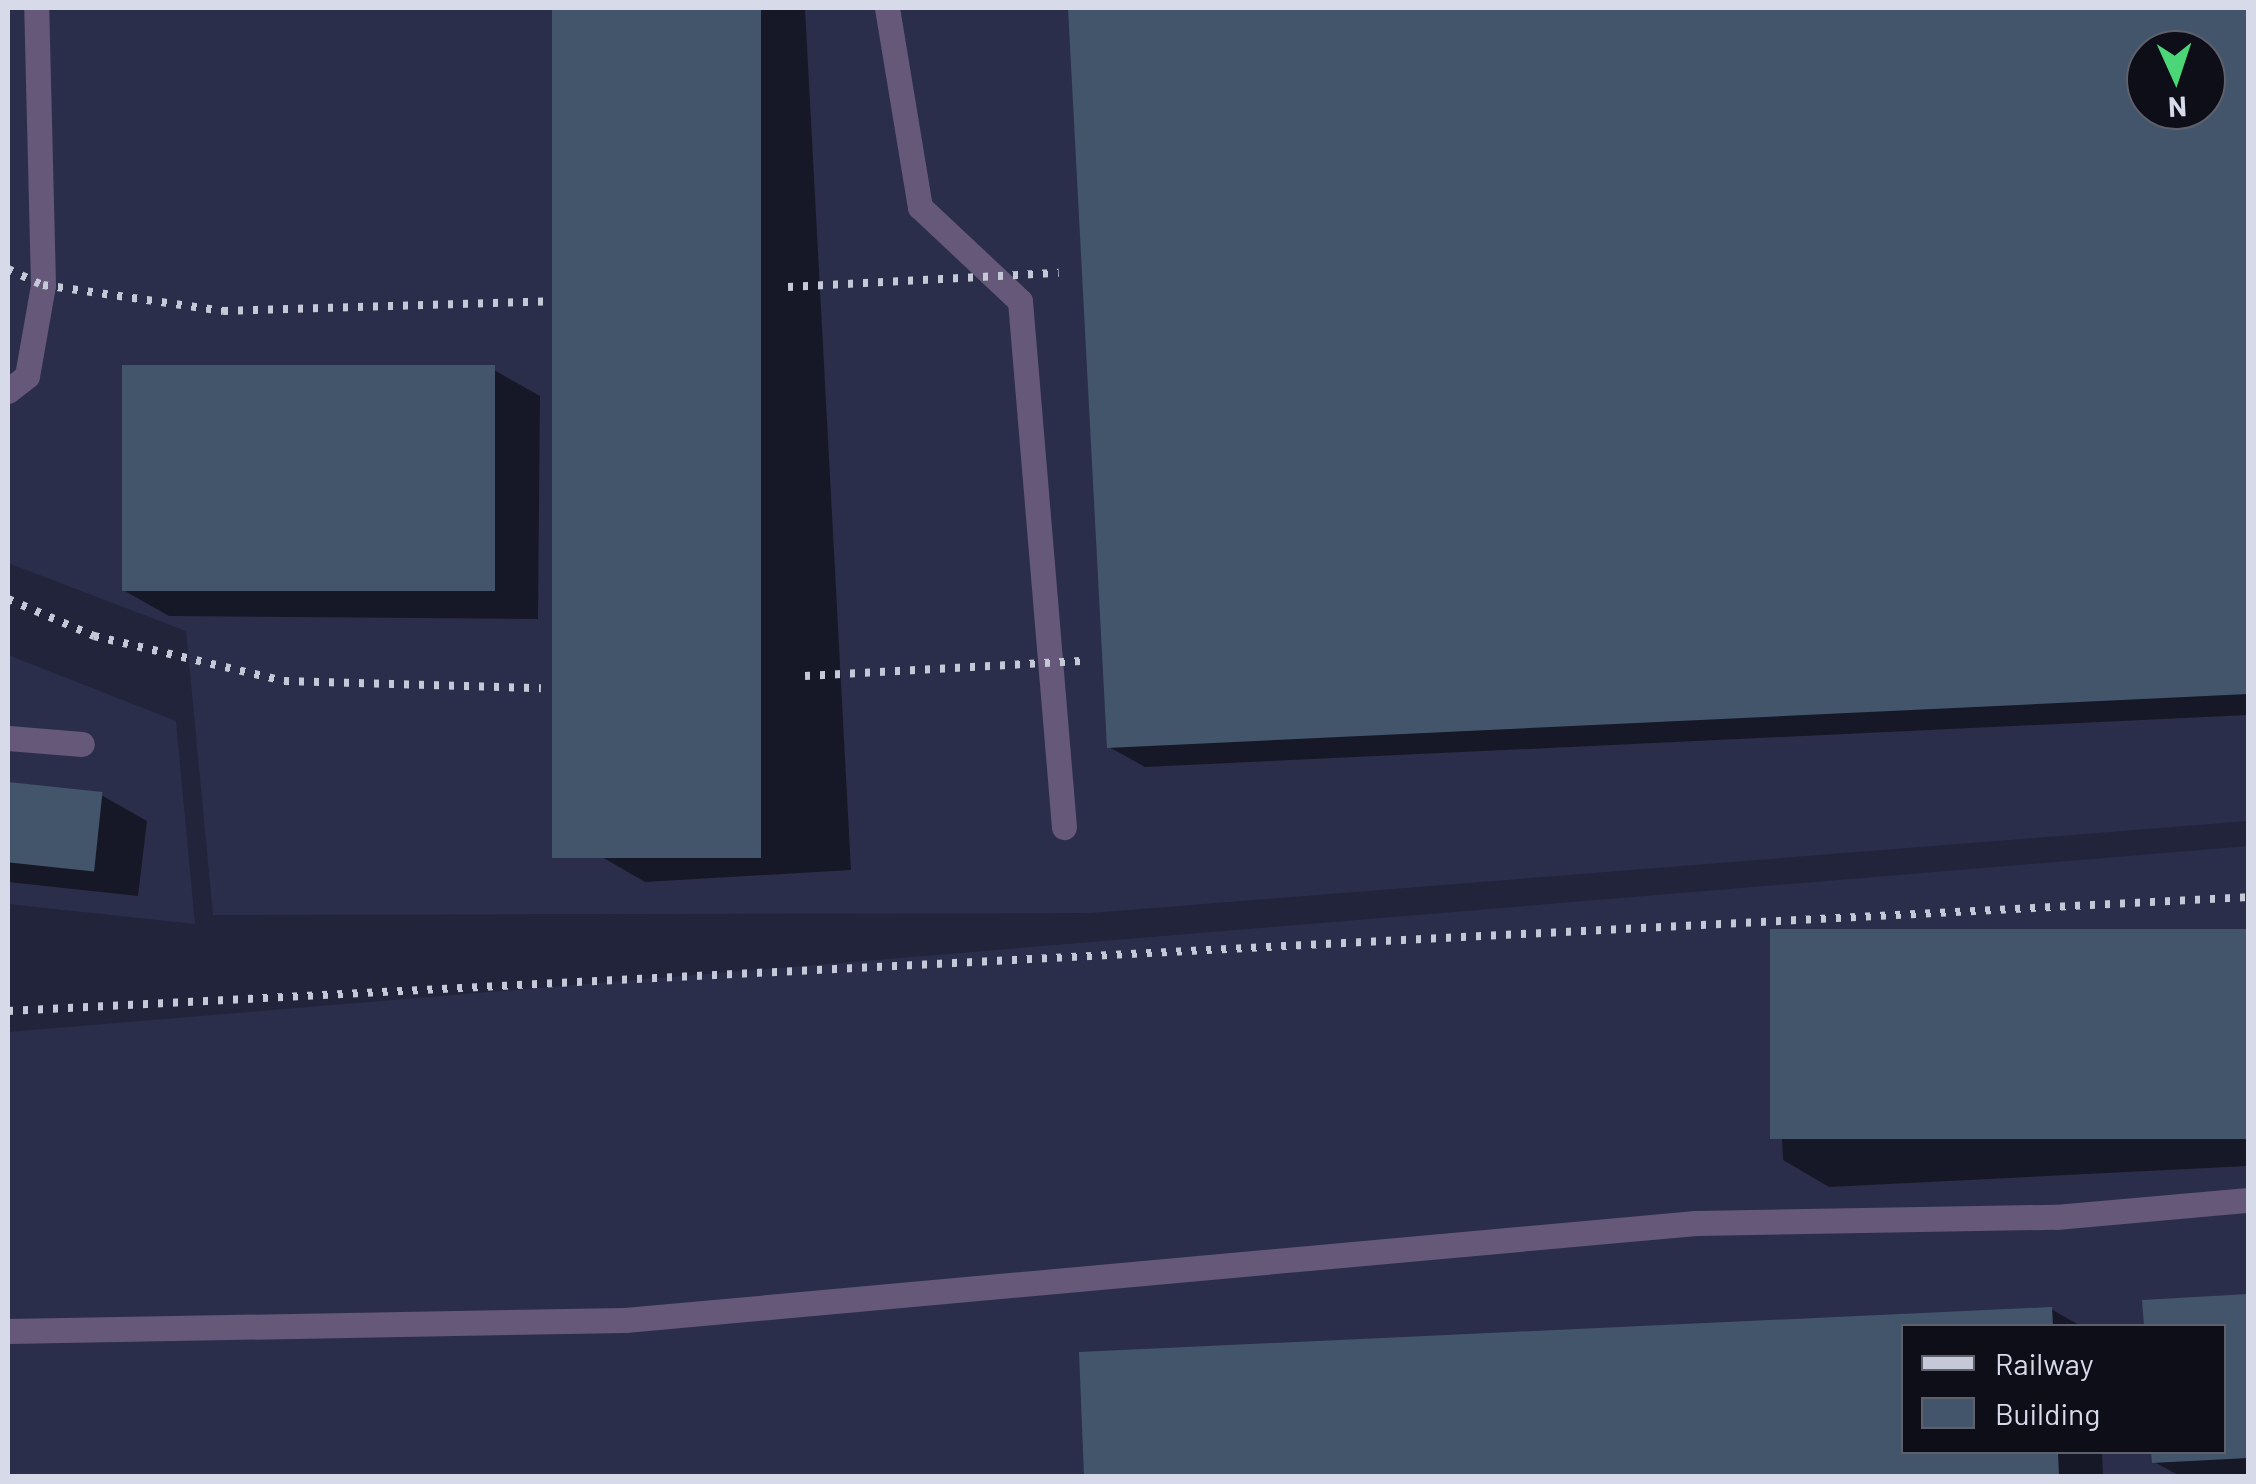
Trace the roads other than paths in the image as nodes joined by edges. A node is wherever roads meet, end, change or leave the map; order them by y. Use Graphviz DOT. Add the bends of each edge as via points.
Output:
graph roads {
  1 [pos="36,8"];
  2 [pos="887,8"];
  3 [pos="8,391"];
  4 [pos="8,738"];
  5 [pos="82,744"];
  6 [pos="1064,827"];
  7 [pos="2248,1200"];
  8 [pos="8,1331"];
  1 -- 3 [label="lane" via="43,285 27,376"];
  2 -- 6 [label="lane" via="920,207 1020,301"];
  4 -- 5 [label="lane"];
  7 -- 8 [label="lane" via="2056,1217 1696,1223 625,1320"];
}
